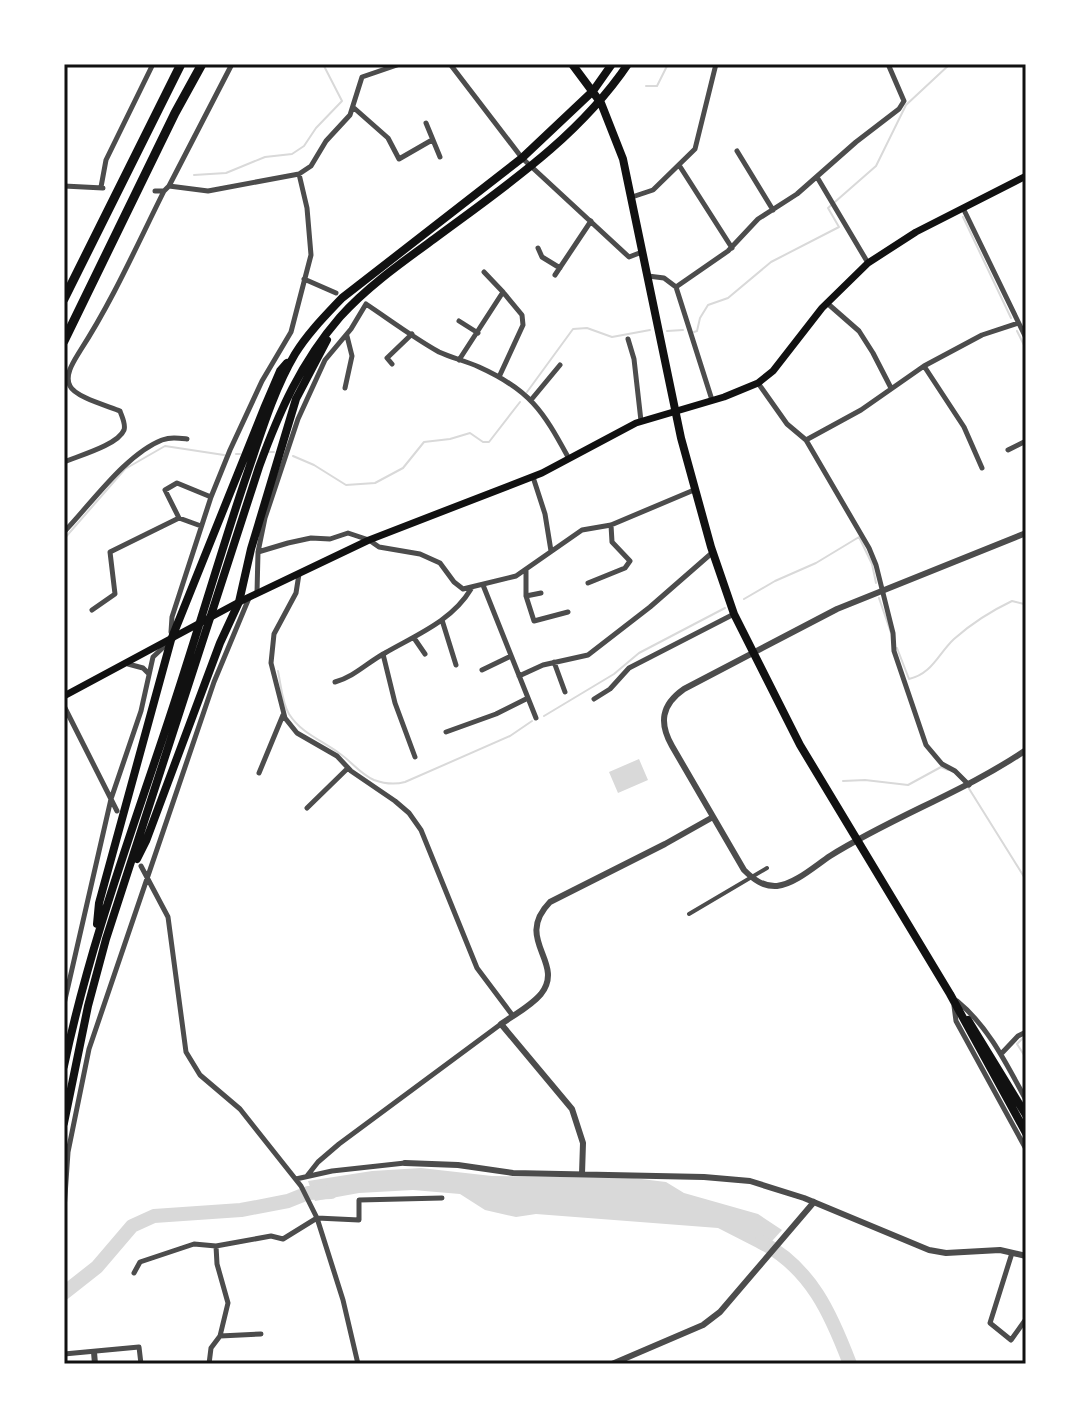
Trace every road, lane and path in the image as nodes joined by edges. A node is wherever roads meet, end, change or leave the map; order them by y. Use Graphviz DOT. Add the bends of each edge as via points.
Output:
graph roads {
  1 [pos="153,64"];
  2 [pos="181,64"];
  3 [pos="202,64"];
  4 [pos="232,64"];
  5 [pos="400,64"];
  6 [pos="450,64"];
  7 [pos="572,64"];
  8 [pos="612,64"];
  9 [pos="628,64"];
  10 [pos="716,64"];
  11 [pos="889,64"];
  12 [pos="593,91"];
  13 [pos="601,103"];
  14 [pos="354,108"];
  15 [pos="426,123"];
  16 [pos="432,140"];
  17 [pos="737,151"];
  18 [pos="440,157"];
  19 [pos="522,158"];
  20 [pos="679,165"];
  21 [pos="531,166"];
  22 [pos="299,174"];
  23 [pos="1026,176"];
  24 [pos="817,177"];
  25 [pos="64,186"];
  26 [pos="167,188"];
  27 [pos="155,191"];
  28 [pos="632,197"];
  29 [pos="963,208"];
  30 [pos="773,210"];
  31 [pos="591,221"];
  32 [pos="538,248"];
  33 [pos="732,248"];
  34 [pos="642,252"];
  35 [pos="868,263"];
  36 [pos="560,268"];
  37 [pos="484,272"];
  38 [pos="555,275"];
  39 [pos="647,276"];
  40 [pos="304,279"];
  41 [pos="676,287"];
  42 [pos="503,292"];
  43 [pos="336,293"];
  44 [pos="64,299"];
  45 [pos="827,303"];
  46 [pos="339,318"];
  47 [pos="459,321"];
  48 [pos="1018,323"];
  49 [pos="478,333"];
  50 [pos="412,334"];
  51 [pos="347,335"];
  52 [pos="1026,338"];
  53 [pos="628,339"];
  54 [pos="64,341"];
  55 [pos="295,354"];
  56 [pos="459,360"];
  57 [pos="392,364"];
  58 [pos="560,365"];
  59 [pos="924,366"];
  60 [pos="499,377"];
  61 [pos="758,383"];
  62 [pos="345,388"];
  63 [pos="891,388"];
  64 [pos="531,400"];
  65 [pos="712,400"];
  66 [pos="675,411"];
  67 [pos="641,421"];
  68 [pos="187,439"];
  69 [pos="806,440"];
  70 [pos="1026,441"];
  71 [pos="1008,450"];
  72 [pos="568,457"];
  73 [pos="64,462"];
  74 [pos="982,468"];
  75 [pos="533,476"];
  76 [pos="694,490"];
  77 [pos="211,497"];
  78 [pos="179,518"];
  79 [pos="611,525"];
  80 [pos="201,526"];
  81 [pos="64,532"];
  82 [pos="1026,533"];
  83 [pos="369,540"];
  84 [pos="551,551"];
  85 [pos="258,552"];
  86 [pos="713,552"];
  87 [pos="526,569"];
  88 [pos="299,573"];
  89 [pos="588,583"];
  90 [pos="483,585"];
  91 [pos="472,588"];
  92 [pos="881,591"];
  93 [pos="541,593"];
  94 [pos="253,596"];
  95 [pos="526,596"];
  96 [pos="239,602"];
  97 [pos="92,610"];
  98 [pos="568,612"];
  99 [pos="734,614"];
  100 [pos="442,620"];
  101 [pos="414,638"];
  102 [pos="171,640"];
  103 [pos="383,654"];
  104 [pos="425,654"];
  105 [pos="754,654"];
  106 [pos="511,656"];
  107 [pos="554,662"];
  108 [pos="128,664"];
  109 [pos="456,665"];
  110 [pos="482,670"];
  111 [pos="149,675"];
  112 [pos="519,676"];
  113 [pos="335,682"];
  114 [pos="565,692"];
  115 [pos="64,696"];
  116 [pos="528,698"];
  117 [pos="594,699"];
  118 [pos="64,706"];
  119 [pos="283,714"];
  120 [pos="536,718"];
  121 [pos="446,732"];
  122 [pos="1026,750"];
  123 [pos="415,757"];
  124 [pos="348,768"];
  125 [pos="259,773"];
  126 [pos="969,785"];
  127 [pos="111,799"];
  128 [pos="307,808"];
  129 [pos="117,811"];
  130 [pos="713,817"];
  131 [pos="855,840"];
  132 [pos="141,866"];
  133 [pos="767,868"];
  134 [pos="126,879"];
  135 [pos="148,880"];
  136 [pos="689,914"];
  137 [pos="95,941"];
  138 [pos="956,1003"];
  139 [pos="64,1004"];
  140 [pos="513,1016"];
  141 [pos="501,1024"];
  142 [pos="1026,1032"];
  143 [pos="977,1040"];
  144 [pos="1001,1054"];
  145 [pos="64,1066"];
  146 [pos="1026,1100"];
  147 [pos="1026,1115"];
  148 [pos="64,1123"];
  149 [pos="1026,1133"];
  150 [pos="1026,1149"];
  151 [pos="405,1163"];
  152 [pos="582,1174"];
  153 [pos="307,1176"];
  154 [pos="296,1179"];
  155 [pos="442,1198"];
  156 [pos="814,1202"];
  157 [pos="64,1210"];
  158 [pos="317,1218"];
  159 [pos="216,1246"];
  160 [pos="1012,1253"];
  161 [pos="1026,1256"];
  162 [pos="134,1273"];
  163 [pos="1026,1319"];
  164 [pos="261,1334"];
  165 [pos="220,1336"];
  166 [pos="94,1352"];
  167 [pos="64,1354"];
  168 [pos="95,1364"];
  169 [pos="141,1364"];
  170 [pos="209,1364"];
  171 [pos="358,1364"];
  172 [pos="612,1364"];
  1 -- 25 [label="street" via="106,160 103,187"];
  2 -- 44 [label="highway"];
  3 -- 54 [label="highway"];
  4 -- 26 [label="street"];
  5 -- 14 [label="street" via="362,77"];
  6 -- 19 [label="street"];
  7 -- 12 [label="main road"];
  8 -- 12 [label="main road"];
  9 -- 13 [label="main road"];
  10 -- 20 [label="street" via="695,149"];
  11 -- 24 [label="street" via="904,101 899,109"];
  12 -- 13 [label="main road"];
  12 -- 19 [label="main road"];
  13 -- 21 [label="main road"];
  13 -- 28 [label="main road"];
  14 -- 16 [label="street" via="388,138 399,159"];
  14 -- 22 [label="street" via="311,166"];
  15 -- 16 [label="street"];
  16 -- 18 [label="street"];
  17 -- 30 [label="street"];
  19 -- 21 [label="street"];
  19 -- 55 [label="main road" via="342,298"];
  20 -- 28 [label="street" via="653,190"];
  20 -- 33 [label="street"];
  21 -- 31 [label="street"];
  21 -- 46 [label="main road" via="377,282"];
  22 -- 26 [label="street" via="208,191"];
  22 -- 40 [label="street" via="311,255"];
  23 -- 29 [label="main road"];
  24 -- 30 [label="street"];
  24 -- 35 [label="street"];
  26 -- 27 [label="street"];
  26 -- 73 [label="street" via="68,377 76,393 120,411 124,432 115,441"];
  28 -- 34 [label="main road"];
  29 -- 35 [label="main road"];
  29 -- 48 [label="street"];
  30 -- 33 [label="street"];
  31 -- 34 [label="street" via="629,257"];
  31 -- 36 [label="street"];
  32 -- 36 [label="street"];
  33 -- 41 [label="street"];
  34 -- 39 [label="main road"];
  35 -- 45 [label="main road"];
  36 -- 38 [label="street"];
  37 -- 42 [label="street"];
  39 -- 41 [label="street" via="664,278"];
  39 -- 66 [label="main road"];
  40 -- 43 [label="street"];
  40 -- 77 [label="street" via="291,332 262,381"];
  41 -- 65 [label="street"];
  42 -- 49 [label="street"];
  42 -- 60 [label="street" via="522,315 523,325"];
  45 -- 61 [label="main road"];
  45 -- 63 [label="street" via="859,331"];
  46 -- 96 [label="main road" via="296,399"];
  46 -- 134 [label="main road" via="288,393 259,467"];
  47 -- 49 [label="street"];
  48 -- 52 [label="street"];
  48 -- 59 [label="street" via="982,335"];
  49 -- 56 [label="street"];
  50 -- 51 [label="street" via="366,304"];
  50 -- 56 [label="street"];
  50 -- 57 [label="street" via="387,358"];
  51 -- 62 [label="street" via="352,356"];
  51 -- 85 [label="street" via="325,360 298,419"];
  53 -- 67 [label="street"];
  55 -- 102 [label="main road" via="280,371"];
  55 -- 137 [label="main road" via="262,432 204,602"];
  56 -- 60 [label="street"];
  58 -- 64 [label="street"];
  59 -- 63 [label="street"];
  59 -- 74 [label="street" via="964,427"];
  60 -- 64 [label="street"];
  61 -- 65 [label="main road"];
  61 -- 69 [label="street" via="787,424"];
  63 -- 69 [label="street"];
  64 -- 72 [label="street"];
  65 -- 66 [label="main road"];
  66 -- 67 [label="main road"];
  66 -- 76 [label="main road"];
  67 -- 72 [label="main road"];
  68 -- 81 [label="street" via="159,441 126,465"];
  69 -- 92 [label="street" via="869,548"];
  70 -- 71 [label="street"];
  72 -- 75 [label="main road"];
  75 -- 83 [label="main road"];
  75 -- 84 [label="street"];
  76 -- 79 [label="street"];
  76 -- 86 [label="main road"];
  77 -- 78 [label="street" via="177,483 165,490"];
  77 -- 80 [label="street"];
  78 -- 80 [label="street"];
  78 -- 97 [label="street" via="110,552 115,594"];
  79 -- 84 [label="street" via="582,530"];
  79 -- 89 [label="street" via="612,542 630,561"];
  80 -- 102 [label="street" via="172,617"];
  82 -- 92 [label="street"];
  83 -- 85 [label="street" via="343,533"];
  83 -- 88 [label="main road"];
  83 -- 91 [label="street" via="440,563 454,582"];
  84 -- 87 [label="street"];
  85 -- 94 [label="street"];
  86 -- 99 [label="main road"];
  86 -- 107 [label="street" via="588,655"];
  87 -- 90 [label="street"];
  87 -- 95 [label="street"];
  88 -- 94 [label="main road"];
  88 -- 119 [label="street" via="296,593 274,634 271,663"];
  90 -- 91 [label="street"];
  90 -- 106 [label="street"];
  91 -- 100 [label="street"];
  92 -- 105 [label="street"];
  92 -- 126 [label="street" via="894,651 926,745"];
  93 -- 95 [label="street"];
  94 -- 96 [label="main road"];
  94 -- 135 [label="street" via="214,682"];
  95 -- 98 [label="street" via="534,621"];
  96 -- 102 [label="main road"];
  96 -- 134 [label="main road" via="146,841"];
  99 -- 105 [label="main road"];
  99 -- 117 [label="street" via="629,668"];
  100 -- 101 [label="street"];
  100 -- 109 [label="street"];
  101 -- 103 [label="street"];
  101 -- 104 [label="street"];
  102 -- 108 [label="main road"];
  102 -- 111 [label="street" via="153,657"];
  102 -- 137 [label="main road" via="99,903"];
  103 -- 113 [label="street"];
  103 -- 123 [label="street"];
  105 -- 130 [label="street" via="684,689 663,715 665,734"];
  105 -- 131 [label="main road"];
  106 -- 110 [label="street"];
  106 -- 112 [label="street"];
  107 -- 112 [label="street"];
  107 -- 114 [label="street"];
  108 -- 111 [label="street"];
  108 -- 115 [label="main road"];
  111 -- 127 [label="street"];
  112 -- 116 [label="street"];
  116 -- 120 [label="street"];
  116 -- 121 [label="street"];
  118 -- 127 [label="street"];
  119 -- 124 [label="street" via="297,733"];
  119 -- 125 [label="street"];
  122 -- 126 [label="street"];
  124 -- 128 [label="street"];
  124 -- 140 [label="street" via="409,813 421,830 477,968"];
  126 -- 131 [label="street"];
  127 -- 129 [label="street"];
  127 -- 139 [label="street"];
  130 -- 131 [label="street" via="744,870 766,885 787,883"];
  130 -- 140 [label="street" via="550,902 536,924 547,963 546,986"];
  131 -- 138 [label="main road"];
  132 -- 135 [label="street"];
  133 -- 136 [label="street"];
  134 -- 148 [label="main road" via="88,1006"];
  135 -- 154 [label="street" via="168,917 186,1052 200,1075 240,1109"];
  135 -- 157 [label="street" via="87,1049 68,1152"];
  137 -- 145 [label="main road"];
  138 -- 143 [label="main road"];
  138 -- 144 [label="street" via="974,1014"];
  138 -- 150 [label="street" via="956,1021"];
  140 -- 141 [label="street"];
  141 -- 152 [label="street" via="572,1109 583,1143"];
  141 -- 153 [label="street" via="339,1144"];
  142 -- 144 [label="street"];
  143 -- 147 [label="main road"];
  143 -- 149 [label="main road"];
  144 -- 146 [label="street"];
  151 -- 152 [label="street"];
  151 -- 153 [label="street"];
  152 -- 156 [label="street" via="750,1181"];
  153 -- 154 [label="street"];
  154 -- 158 [label="street"];
  155 -- 158 [label="street" via="359,1200 359,1220"];
  156 -- 160 [label="street" via="929,1250"];
  156 -- 172 [label="street" via="732,1301 703,1325"];
  158 -- 159 [label="street" via="283,1239 271,1236"];
  158 -- 171 [label="street"];
  159 -- 162 [label="street" via="180,1248 140,1262"];
  159 -- 165 [label="street" via="228,1303"];
  160 -- 161 [label="street"];
  160 -- 163 [label="street" via="990,1323 1011,1340"];
  164 -- 165 [label="street"];
  165 -- 170 [label="street"];
  166 -- 167 [label="street"];
  166 -- 168 [label="street"];
  166 -- 169 [label="street" via="139,1347"];
}
